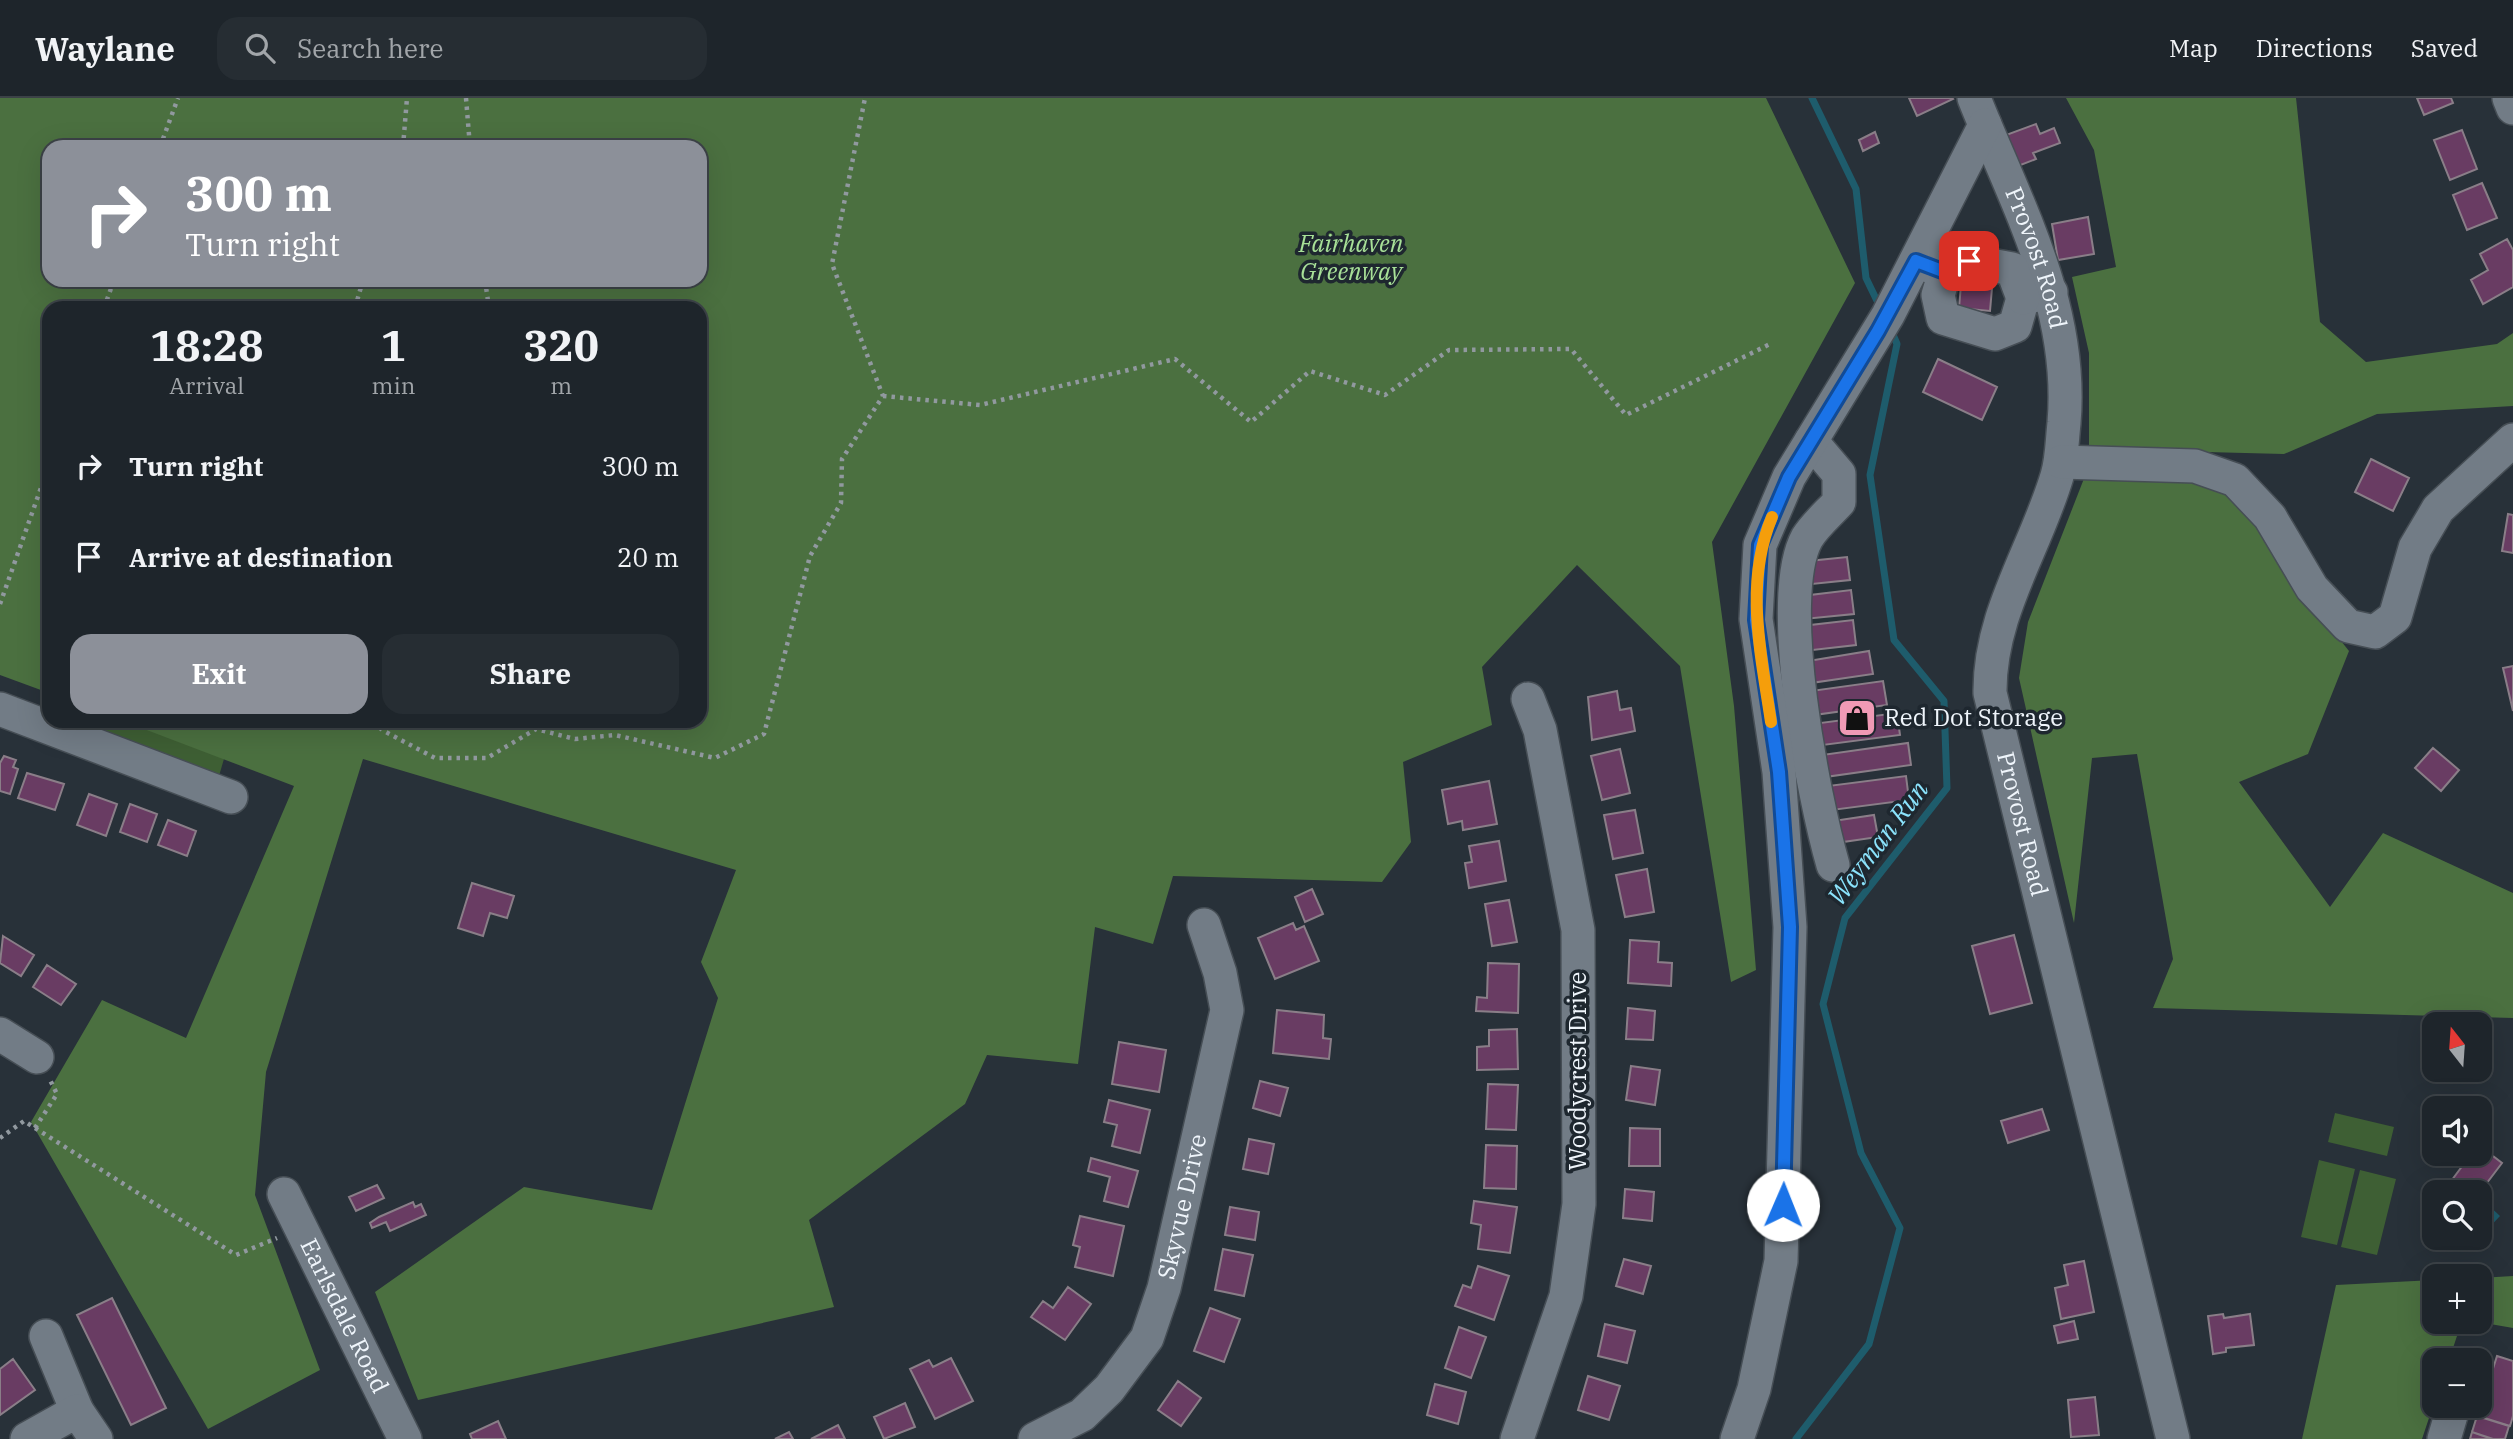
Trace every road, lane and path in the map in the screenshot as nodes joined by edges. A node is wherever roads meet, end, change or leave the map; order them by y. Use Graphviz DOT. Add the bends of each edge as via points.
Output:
graph roads {
  1 [pos="178,98"];
  2 [pos="407,98"];
  3 [pos="466,98"];
  4 [pos="865,98"];
  5 [pos="2509,98"];
  6 [pos="2513,108"];
  7 [pos="1980,112"];
  8 [pos="163,140"];
  9 [pos="404,140"];
  10 [pos="469,140"];
  11 [pos="1925,267"];
  12 [pos="2037,295"];
  13 [pos="1770,344"];
  14 [pos="883,396"];
  15 [pos="2513,440"];
  16 [pos="1811,441"];
  17 [pos="2060,462"];
  18 [pos="42,485"];
  19 [pos="0,604"];
  20 [pos="1528,699"];
  21 [pos="0,709"];
  22 [pos="42,725"];
  23 [pos="50,728"];
  24 [pos="380,728"];
  25 [pos="536,729"];
  26 [pos="231,797"];
  27 [pos="1833,866"];
  28 [pos="1203,925"];
  29 [pos="0,1034"];
  30 [pos="37,1057"];
  31 [pos="35,1128"];
  32 [pos="0,1138"];
  33 [pos="284,1195"];
  34 [pos="300,1228"];
  35 [pos="46,1336"];
  36 [pos="77,1411"];
  37 [pos="2450,1418"];
  38 [pos="27,1439"];
  39 [pos="96,1439"];
  40 [pos="405,1439"];
  41 [pos="1035,1439"];
  42 [pos="1517,1439"];
  43 [pos="1737,1439"];
  44 [pos="2173,1439"];
  45 [pos="2444,1439"];
  1 -- 8 [label="path"];
  2 -- 9 [label="path"];
  3 -- 10 [label="path"];
  4 -- 14 [label="path" via="832,264"];
  5 -- 6 [label="street"];
  7 -- 11 [label="street"];
  7 -- 12 [label="street, Provost Road"];
  11 -- 12 [label="street" via="1969,261 2012,270"];
  11 -- 12 [label="street" via="1943,318 1995,334 2015,326"];
  11 -- 16 [label="street"];
  12 -- 17 [label="street, Provost Road" via="2063,344 2066,401"];
  13 -- 14 [label="path" via="1626,415 1571,349 1449,350 1385,395 1310,371 1251,422 1175,359 980,405"];
  14 -- 25 [label="path" via="842,459 841,503 810,556 764,734 715,758 615,736 575,739"];
  15 -- 17 [label="street" via="2438,509 2415,548 2395,617 2375,632 2348,626 2312,588 2270,517 2235,480 2196,466"];
  16 -- 27 [label="street" via="1839,474 1839,502 1808,538 1797,568 1793,636 1821,823"];
  16 -- 43 [label="street" via="1789,477 1760,545 1756,620 1779,772 1789,969 1781,1261 1754,1389"];
  17 -- 44 [label="street, Provost Road" via="1996,631 1990,693"];
  18 -- 19 [label="path"];
  20 -- 42 [label="street, Woodycrest Drive" via="1540,730 1578,930 1579,1204 1566,1296"];
  21 -- 22 [label="street"];
  23 -- 26 [label="street"];
  24 -- 25 [label="path" via="435,758 486,758"];
  28 -- 41 [label="street, Skyvue Drive" via="1227,1010 1164,1288 1147,1338 1109,1389 1082,1415"];
  29 -- 30 [label="street"];
  30 -- 31 [label="path" via="57,1094"];
  31 -- 32 [label="path" via="24,1121"];
  31 -- 34 [label="path" via="236,1255"];
  33 -- 34 [label="street, Earlsdale Road"];
  34 -- 40 [label="street, Earlsdale Road"];
  35 -- 36 [label="street"];
  36 -- 38 [label="street"];
  36 -- 39 [label="street"];
  37 -- 45 [label="street"];
}
